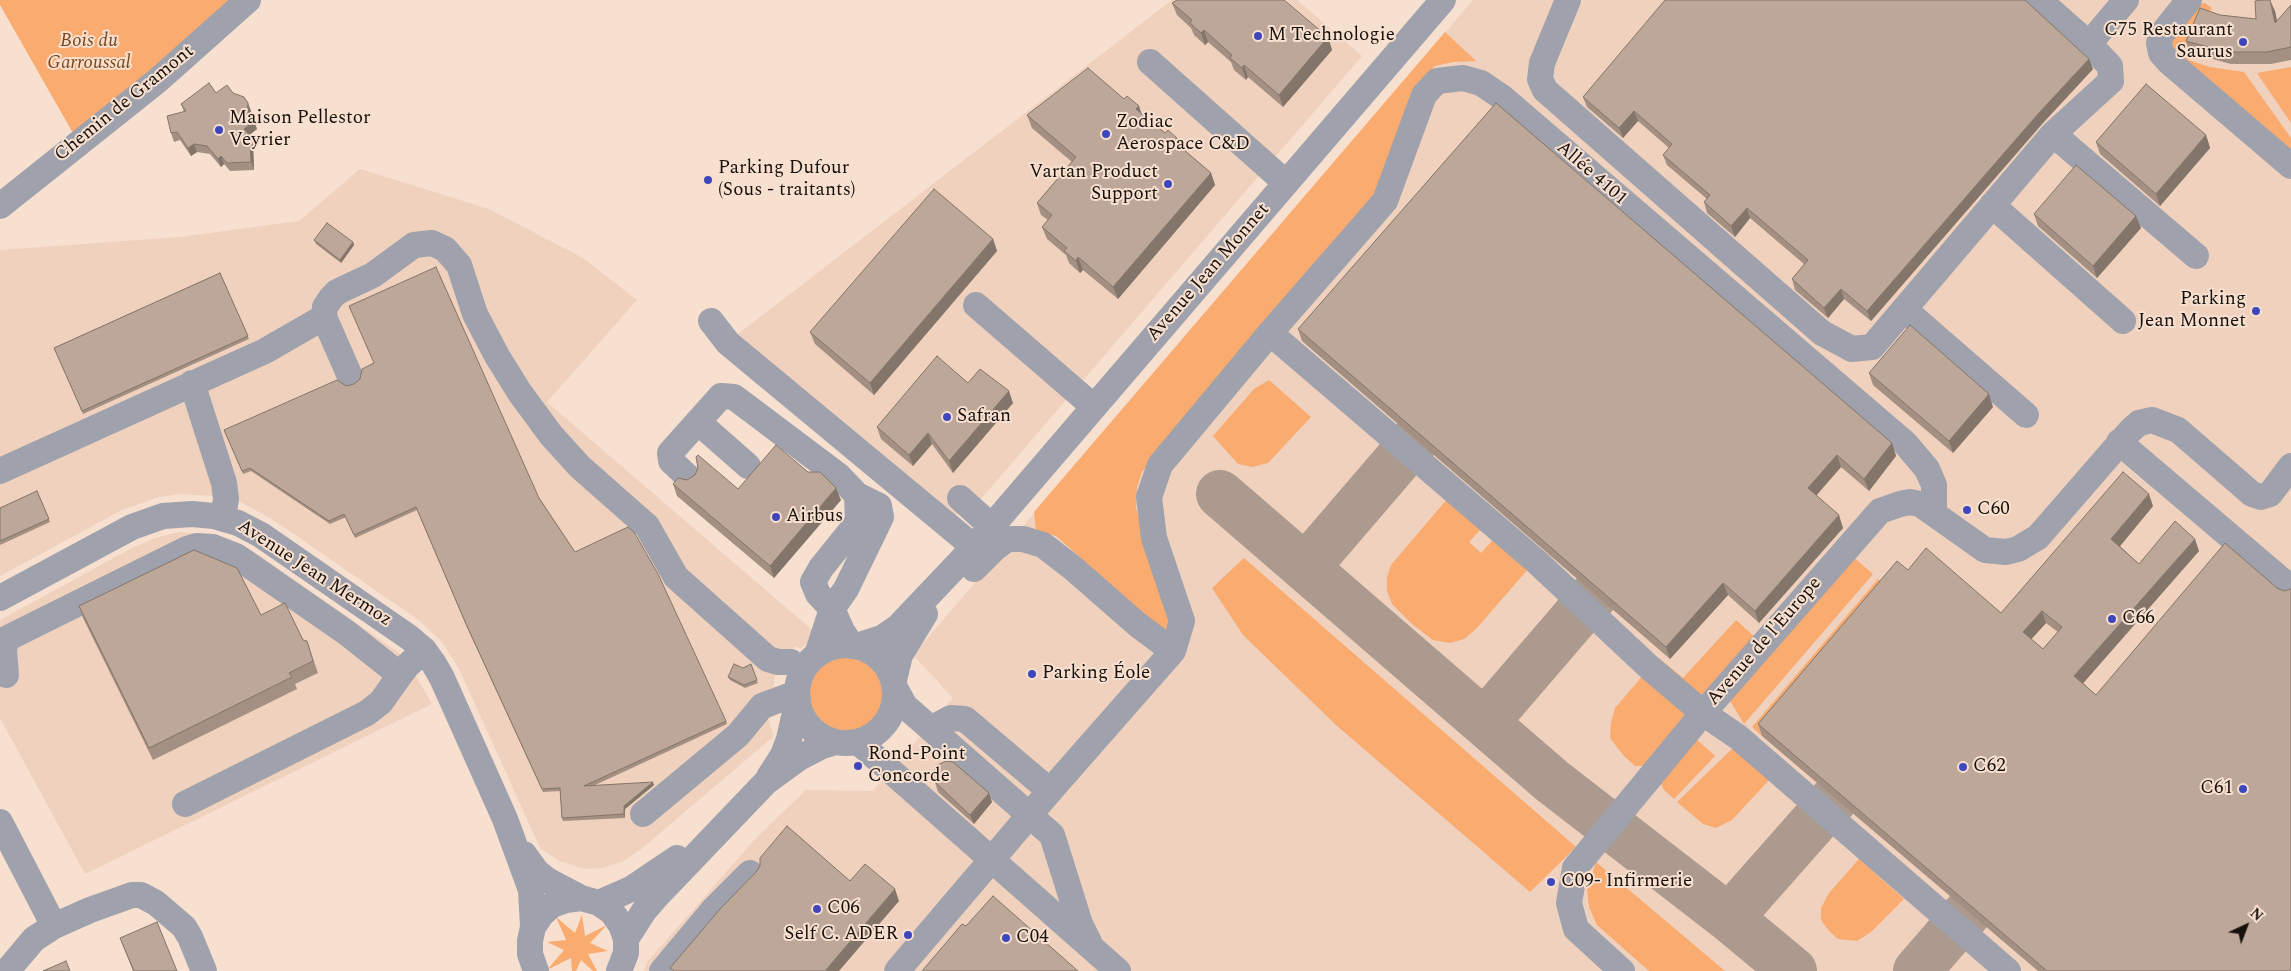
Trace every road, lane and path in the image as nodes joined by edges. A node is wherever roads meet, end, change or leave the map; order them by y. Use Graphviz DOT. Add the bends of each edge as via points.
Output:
graph roads {
  1 [pos="248,0"];
  2 [pos="1443,0"];
  3 [pos="1568,0"];
  4 [pos="2038,0"];
  5 [pos="2126,0"];
  6 [pos="2190,0"];
  7 [pos="2089,44"];
  8 [pos="1150,62"];
  9 [pos="2053,134"];
  10 [pos="2291,166"];
  11 [pos="1286,183"];
  12 [pos="1992,205"];
  13 [pos="0,206"];
  14 [pos="2196,256"];
  15 [pos="976,305"];
  16 [pos="1904,309"];
  17 [pos="324,317"];
  18 [pos="711,321"];
  19 [pos="2123,321"];
  20 [pos="1270,333"];
  21 [pos="349,374"];
  22 [pos="192,384"];
  23 [pos="1094,407"];
  24 [pos="2026,415"];
  25 [pos="698,422"];
  26 [pos="2120,442"];
  27 [pos="748,466"];
  28 [pos="2291,466"];
  29 [pos="0,471"];
  30 [pos="688,477"];
  31 [pos="960,498"];
  32 [pos="1934,514"];
  33 [pos="223,518"];
  34 [pos="991,526"];
  35 [pos="974,546"];
  36 [pos="2291,588"];
  37 [pos="0,598"];
  38 [pos="832,609"];
  39 [pos="927,611"];
  40 [pos="3,633"];
  41 [pos="854,646"];
  42 [pos="424,650"];
  43 [pos="1173,651"];
  44 [pos="817,655"];
  45 [pos="791,662"];
  46 [pos="6,675"];
  47 [pos="400,675"];
  48 [pos="894,684"];
  49 [pos="797,696"];
  50 [pos="1703,713"];
  51 [pos="932,728"];
  52 [pos="847,742"];
  53 [pos="766,782"];
  54 [pos="1050,791"];
  55 [pos="185,804"];
  56 [pos="643,814"];
  57 [pos="1030,814"];
  58 [pos="505,819"];
  59 [pos="728,820"];
  60 [pos="0,822"];
  61 [pos="991,859"];
  62 [pos="750,873"];
  63 [pos="590,901"];
  64 [pos="54,926"];
  65 [pos="532,934"];
  66 [pos="626,939"];
  67 [pos="1093,949"];
  68 [pos="7,971"];
  69 [pos="204,971"];
  70 [pos="514,971"];
  71 [pos="536,971"];
  72 [pos="619,971"];
  73 [pos="662,971"];
  74 [pos="897,971"];
  75 [pos="1118,971"];
  76 [pos="1622,971"];
  77 [pos="2008,971"];
  1 -- 13 [label="street, Chemin de Gramont" via="157,81"];
  2 -- 11 [label="street, Avenue Jean Monnet"];
  3 -- 16 [label="street" via="1542,63 1540,79 1546,90 1822,333 1852,349 1872,347"];
  4 -- 7 [label="street"];
  5 -- 7 [label="street"];
  6 -- 10 [label="street" via="2162,35 2159,43 2161,53"];
  7 -- 9 [label="street" via="2110,66 2111,81"];
  8 -- 11 [label="street"];
  9 -- 12 [label="street"];
  9 -- 14 [label="street"];
  11 -- 23 [label="street, Avenue Jean Monnet"];
  12 -- 16 [label="street"];
  12 -- 19 [label="street"];
  15 -- 23 [label="street"];
  16 -- 24 [label="street"];
  17 -- 21 [label="street"];
  17 -- 22 [label="street" via="265,351"];
  17 -- 45 [label="street" via="325,307 334,294 373,275 414,245 427,243 445,248 459,265 475,314 497,356 551,435 580,467 647,526 676,577 768,658"];
  18 -- 35 [label="street" via="728,343"];
  20 -- 32 [label="street, Allée 4101" via="1386,201 1424,95 1437,81 1463,78 1482,83 1905,443 1931,477"];
  20 -- 43 [label="street, Allée 4101" via="1160,465 1148,497 1154,538 1182,621"];
  20 -- 50 [label="street" via="1538,563"];
  22 -- 29 [label="street"];
  22 -- 33 [label="street" via="224,483"];
  23 -- 34 [label="street, Avenue Jean Monnet"];
  25 -- 27 [label="street"];
  25 -- 30 [label="street" via="669,457"];
  25 -- 38 [label="street" via="722,396 734,397 839,476 857,495 858,522 813,582 818,594"];
  26 -- 28 [label="street" via="2140,424 2152,420 2165,424 2178,430 2252,494 2261,497 2270,494"];
  26 -- 32 [label="street, Avenue de l'Europe" via="2038,537 2018,549 2006,552 1985,550"];
  26 -- 36 [label="street"];
  31 -- 34 [label="street"];
  32 -- 50 [label="street, Avenue de l'Europe" via="1920,504 1910,502 1880,511"];
  33 -- 37 [label="street, Avenue Jean Mermoz" via="182,514 142,523"];
  33 -- 42 [label="street, Avenue Jean Mermoz" via="261,535 396,627"];
  34 -- 35 [label="street, Avenue Jean Monnet"];
  35 -- 39 [label="street, Avenue Jean Monnet"];
  35 -- 41 [label="street, Avenue Jean Monnet" via="898,627 882,638"];
  38 -- 41 [label="street" via="842,631"];
  38 -- 44 [label="street"];
  39 -- 43 [label="street" via="942,603 994,548 1007,539 1023,539 1043,545"];
  39 -- 48 [label="street, Avenue Jean Monnet" via="900,655"];
  40 -- 46 [label="street"];
  40 -- 47 [label="street" via="187,549 205,546 236,556 347,633"];
  41 -- 44 [label="street" via="840,646"];
  41 -- 48 [label="street" via="880,658 890,670"];
  42 -- 47 [label="street"];
  42 -- 58 [label="street, Avenue Jean Mermoz" via="442,678"];
  43 -- 54 [label="street"];
  44 -- 49 [label="street" via="803,671"];
  47 -- 55 [label="street" via="381,702 367,713"];
  48 -- 51 [label="street" via="905,706"];
  48 -- 52 [label="street" via="895,703 891,716 877,732"];
  49 -- 52 [label="street" via="806,722 824,738"];
  49 -- 53 [label="street" via="789,739"];
  49 -- 56 [label="street" via="762,706 738,735"];
  50 -- 76 [label="street, Avenue de l'Europe" via="1575,868 1569,903 1576,929"];
  50 -- 77 [label="street" via="1738,737"];
  51 -- 54 [label="street" via="951,718 965,719"];
  51 -- 57 [label="street"];
  52 -- 53 [label="street" via="822,746"];
  52 -- 61 [label="street" via="936,810"];
  53 -- 59 [label="street"];
  54 -- 57 [label="street"];
  57 -- 61 [label="street"];
  57 -- 67 [label="street" via="1052,835 1080,924"];
  58 -- 63 [label="street, Avenue Jean Mermoz" via="537,872 558,888"];
  58 -- 65 [label="street, Avenue Jean Mermoz" via="531,890"];
  59 -- 63 [label="street" via="647,879"];
  59 -- 66 [label="street" via="644,911"];
  60 -- 64 [label="street"];
  61 -- 67 [label="street"];
  61 -- 74 [label="street"];
  62 -- 73 [label="street" via="713,910"];
  63 -- 65 [label="street" via="566,900 552,905 541,915"];
  63 -- 66 [label="street, Avenue Jean Mermoz" via="612,912"];
  64 -- 68 [label="street" via="34,939"];
  64 -- 69 [label="street" via="132,894 141,895 156,903 184,927"];
  65 -- 70 [label="street"];
  65 -- 71 [label="street, Avenue Jean Mermoz" via="530,954"];
  66 -- 72 [label="street" via="626,953"];
  67 -- 75 [label="street"];
}
